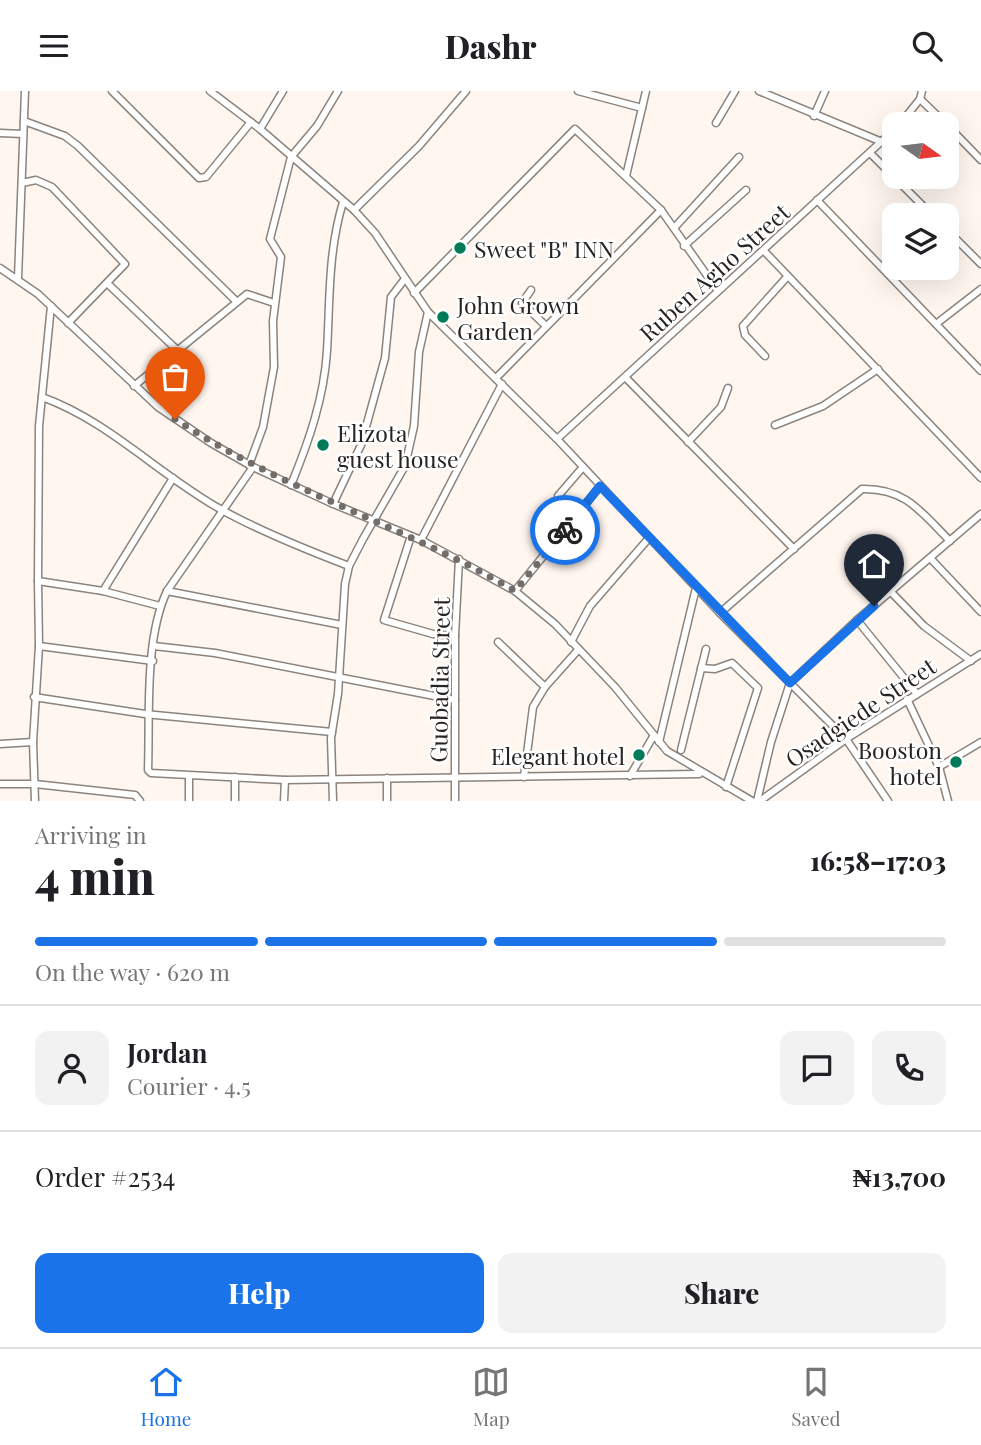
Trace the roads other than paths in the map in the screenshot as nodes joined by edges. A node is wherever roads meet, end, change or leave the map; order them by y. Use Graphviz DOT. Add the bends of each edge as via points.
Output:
graph roads {
  1 [pos="25,91"];
  2 [pos="112,91"];
  3 [pos="209,91"];
  4 [pos="283,91"];
  5 [pos="338,91"];
  6 [pos="466,91"];
  7 [pos="578,91"];
  8 [pos="646,91"];
  9 [pos="735,91"];
  10 [pos="759,91"];
  11 [pos="825,91"];
  12 [pos="218,94"];
  13 [pos="921,95"];
  14 [pos="642,108"];
  15 [pos="909,112"];
  16 [pos="935,112"];
  17 [pos="814,116"];
  18 [pos="24,121"];
  19 [pos="251,122"];
  20 [pos="716,123"];
  21 [pos="260,129"];
  22 [pos="0,134"];
  23 [pos="23,134"];
  24 [pos="959,138"];
  25 [pos="882,142"];
  26 [pos="872,154"];
  27 [pos="291,157"];
  28 [pos="739,157"];
  29 [pos="981,160"];
  30 [pos="626,176"];
  31 [pos="22,183"];
  32 [pos="746,190"];
  33 [pos="817,200"];
  34 [pos="343,202"];
  35 [pos="920,203"];
  36 [pos="661,210"];
  37 [pos="354,211"];
  38 [pos="675,227"];
  39 [pos="959,241"];
  40 [pos="684,246"];
  41 [pos="765,252"];
  42 [pos="980,261"];
  43 [pos="0,268"];
  44 [pos="787,277"];
  45 [pos="18,278"];
  46 [pos="404,280"];
  47 [pos="107,283"];
  48 [pos="981,289"];
  49 [pos="531,290"];
  50 [pos="718,291"];
  51 [pos="414,293"];
  52 [pos="236,301"];
  53 [pos="274,303"];
  54 [pos="51,306"];
  55 [pos="428,312"];
  56 [pos="68,323"];
  57 [pos="936,324"];
  58 [pos="546,326"];
  59 [pos="176,349"];
  60 [pos="765,356"];
  61 [pos="878,369"];
  62 [pos="981,370"];
  63 [pos="625,377"];
  64 [pos="496,378"];
  65 [pos="502,384"];
  66 [pos="134,386"];
  67 [pos="727,388"];
  68 [pos="42,397"];
  69 [pos="775,425"];
  70 [pos="557,439"];
  71 [pos="688,442"];
  72 [pos="251,466"];
  73 [pos="583,467"];
  74 [pos="173,478"];
  75 [pos="981,478"];
  76 [pos="291,485"];
  77 [pos="600,486"];
  78 [pos="558,496"];
  79 [pos="333,504"];
  80 [pos="223,511"];
  81 [pos="981,514"];
  82 [pos="375,521"];
  83 [pos="411,536"];
  84 [pos="649,538"];
  85 [pos="421,540"];
  86 [pos="950,541"];
  87 [pos="794,549"];
  88 [pos="459,559"];
  89 [pos="931,559"];
  90 [pos="349,566"];
  91 [pos="38,581"];
  92 [pos="696,588"];
  93 [pos="103,591"];
  94 [pos="167,591"];
  95 [pos="515,591"];
  96 [pos="891,592"];
  97 [pos="160,606"];
  98 [pos="981,612"];
  99 [pos="720,613"];
  100 [pos="857,620"];
  101 [pos="342,625"];
  102 [pos="455,636"];
  103 [pos="498,642"];
  104 [pos="571,642"];
  105 [pos="39,646"];
  106 [pos="154,646"];
  107 [pos="706,649"];
  108 [pos="578,650"];
  109 [pos="981,655"];
  110 [pos="153,661"];
  111 [pos="971,661"];
  112 [pos="701,668"];
  113 [pos="339,679"];
  114 [pos="790,683"];
  115 [pos="545,687"];
  116 [pos="917,694"];
  117 [pos="34,697"];
  118 [pos="907,699"];
  119 [pos="455,700"];
  120 [pos="150,715"];
  121 [pos="332,732"];
  122 [pos="654,735"];
  123 [pos="846,739"];
  124 [pos="33,742"];
  125 [pos="659,742"];
  126 [pos="981,742"];
  127 [pos="0,744"];
  128 [pos="681,750"];
  129 [pos="939,767"];
  130 [pos="701,773"];
  131 [pos="189,776"];
  132 [pos="630,776"];
  133 [pos="236,777"];
  134 [pos="455,777"];
  135 [pos="524,777"];
  136 [pos="387,778"];
  137 [pos="285,779"];
  138 [pos="332,779"];
  139 [pos="0,784"];
  140 [pos="35,784"];
  141 [pos="726,787"];
  142 [pos="35,801"];
  143 [pos="140,801"];
  144 [pos="189,801"];
  145 [pos="235,801"];
  146 [pos="284,801"];
  147 [pos="333,801"];
  148 [pos="387,801"];
  149 [pos="454,801"];
  150 [pos="757,801"];
  151 [pos="887,801"];
  152 [pos="948,801"];
  1 -- 18 [label="street"];
  2 -- 19 [label="street" via="199,179 206,177"];
  3 -- 12 [label="street"];
  4 -- 21 [label="street"];
  5 -- 27 [label="street"];
  6 -- 37 [label="street"];
  7 -- 14 [label="street"];
  8 -- 14 [label="street"];
  9 -- 20 [label="street"];
  10 -- 17 [label="street"];
  11 -- 17 [label="street"];
  12 -- 19 [label="street"];
  13 -- 15 [label="street"];
  13 -- 16 [label="street"];
  14 -- 30 [label="street"];
  17 -- 25 [label="street"];
  18 -- 23 [label="street"];
  18 -- 52 [label="street" via="65,136 78,146"];
  19 -- 21 [label="street"];
  21 -- 27 [label="street"];
  22 -- 23 [label="street"];
  23 -- 31 [label="street"];
  24 -- 29 [label="street"];
  25 -- 26 [label="street, Ruben Agho Street"];
  26 -- 33 [label="street, Ruben Agho Street"];
  26 -- 35 [label="street"];
  27 -- 34 [label="street"];
  27 -- 53 [label="street" via="270,239 281,257"];
  28 -- 38 [label="street"];
  30 -- 36 [label="street"];
  30 -- 51 [label="street" via="579,130 573,130"];
  31 -- 45 [label="street"];
  31 -- 47 [label="street" via="36,180 52,187 122,260 123,267"];
  32 -- 40 [label="street"];
  33 -- 41 [label="street, Ruben Agho Street"];
  33 -- 57 [label="street"];
  34 -- 37 [label="street"];
  34 -- 76 [label="street" via="329,270 322,390 312,432"];
  36 -- 38 [label="street"];
  36 -- 58 [label="street"];
  37 -- 46 [label="street" via="375,233"];
  38 -- 40 [label="street"];
  39 -- 42 [label="street"];
  40 -- 50 [label="street"];
  41 -- 44 [label="street"];
  41 -- 50 [label="street, Ruben Agho Street"];
  43 -- 45 [label="street"];
  44 -- 60 [label="street" via="743,326 745,335"];
  44 -- 61 [label="street"];
  45 -- 54 [label="street"];
  46 -- 51 [label="street"];
  46 -- 79 [label="street" via="391,297 385,358 361,445"];
  47 -- 56 [label="street"];
  47 -- 59 [label="street"];
  48 -- 57 [label="street"];
  49 -- 58 [label="street" via="522,303"];
  50 -- 63 [label="street, Ruben Agho Street"];
  51 -- 55 [label="street"];
  52 -- 53 [label="street" via="251,294"];
  52 -- 59 [label="street"];
  53 -- 72 [label="street" via="274,367"];
  54 -- 56 [label="street"];
  54 -- 68 [label="street"];
  55 -- 64 [label="street"];
  55 -- 82 [label="street" via="419,352 410,450"];
  56 -- 66 [label="street"];
  57 -- 62 [label="street"];
  58 -- 64 [label="street"];
  59 -- 66 [label="street"];
  61 -- 69 [label="street" via="823,406"];
  61 -- 75 [label="street"];
  63 -- 70 [label="street, Ruben Agho Street"];
  63 -- 71 [label="street"];
  64 -- 65 [label="street"];
  65 -- 70 [label="street"];
  65 -- 85 [label="street"];
  66 -- 72 [label="street" via="173,418"];
  67 -- 71 [label="street" via="721,407"];
  68 -- 74 [label="street" via="74,408"];
  68 -- 91 [label="street"];
  70 -- 73 [label="street"];
  71 -- 87 [label="street"];
  72 -- 76 [label="street"];
  72 -- 80 [label="street"];
  73 -- 77 [label="street"];
  73 -- 78 [label="street"];
  74 -- 80 [label="street"];
  74 -- 93 [label="street"];
  76 -- 79 [label="street"];
  77 -- 84 [label="street"];
  77 -- 95 [label="street"];
  79 -- 82 [label="street"];
  80 -- 90 [label="street"];
  80 -- 94 [label="street"];
  81 -- 86 [label="street"];
  82 -- 83 [label="street"];
  82 -- 90 [label="street"];
  83 -- 85 [label="street"];
  83 -- 102 [label="street" via="384,620"];
  84 -- 92 [label="street"];
  84 -- 104 [label="street" via="590,605"];
  85 -- 88 [label="street"];
  86 -- 87 [label="street" via="905,497 892,491 862,489"];
  86 -- 89 [label="street"];
  87 -- 99 [label="street"];
  88 -- 95 [label="street"];
  88 -- 102 [label="street, Guobadia Street"];
  89 -- 96 [label="street"];
  89 -- 98 [label="street"];
  90 -- 101 [label="street"];
  91 -- 93 [label="street"];
  91 -- 105 [label="street"];
  92 -- 99 [label="street"];
  92 -- 125 [label="street"];
  93 -- 97 [label="street"];
  94 -- 97 [label="street"];
  94 -- 101 [label="street"];
  95 -- 104 [label="street"];
  96 -- 100 [label="street"];
  96 -- 111 [label="street" via="924,626"];
  97 -- 106 [label="street"];
  99 -- 114 [label="street"];
  100 -- 114 [label="street"];
  100 -- 116 [label="street"];
  101 -- 113 [label="street"];
  102 -- 119 [label="street, Guobadia Street"];
  103 -- 115 [label="street"];
  104 -- 108 [label="street"];
  105 -- 110 [label="street"];
  105 -- 117 [label="street"];
  106 -- 110 [label="street"];
  106 -- 113 [label="street" via="215,653"];
  107 -- 112 [label="street"];
  108 -- 115 [label="street"];
  108 -- 122 [label="street"];
  109 -- 111 [label="street, Osadgiede Street"];
  110 -- 120 [label="street"];
  111 -- 116 [label="street, Osadgiede Street"];
  112 -- 128 [label="street"];
  112 -- 141 [label="street" via="732,663 758,688"];
  113 -- 119 [label="street"];
  113 -- 121 [label="street"];
  114 -- 123 [label="street"];
  114 -- 150 [label="street"];
  115 -- 135 [label="street" via="530,713"];
  116 -- 118 [label="street, Osadgiede Street"];
  117 -- 120 [label="street"];
  117 -- 124 [label="street"];
  118 -- 123 [label="street, Osadgiede Street"];
  118 -- 129 [label="street"];
  119 -- 134 [label="street, Guobadia Street"];
  120 -- 121 [label="street"];
  120 -- 131 [label="street" via="148,770 159,776"];
  121 -- 138 [label="street"];
  122 -- 125 [label="street"];
  122 -- 132 [label="street"];
  123 -- 150 [label="street, Osadgiede Street"];
  123 -- 151 [label="street"];
  124 -- 127 [label="street"];
  124 -- 140 [label="street"];
  125 -- 130 [label="street"];
  126 -- 129 [label="street"];
  129 -- 152 [label="street"];
  130 -- 132 [label="street"];
  130 -- 141 [label="street"];
  131 -- 133 [label="street"];
  131 -- 144 [label="street"];
  132 -- 135 [label="street"];
  133 -- 137 [label="street"];
  133 -- 145 [label="street"];
  134 -- 135 [label="street"];
  134 -- 136 [label="street"];
  134 -- 149 [label="street, Guobadia Street"];
  136 -- 138 [label="street"];
  136 -- 148 [label="street"];
  137 -- 138 [label="street"];
  137 -- 146 [label="street"];
  138 -- 147 [label="street"];
  139 -- 140 [label="street"];
  140 -- 142 [label="street"];
  140 -- 143 [label="street" via="135,795"];
  141 -- 150 [label="street"];
}
